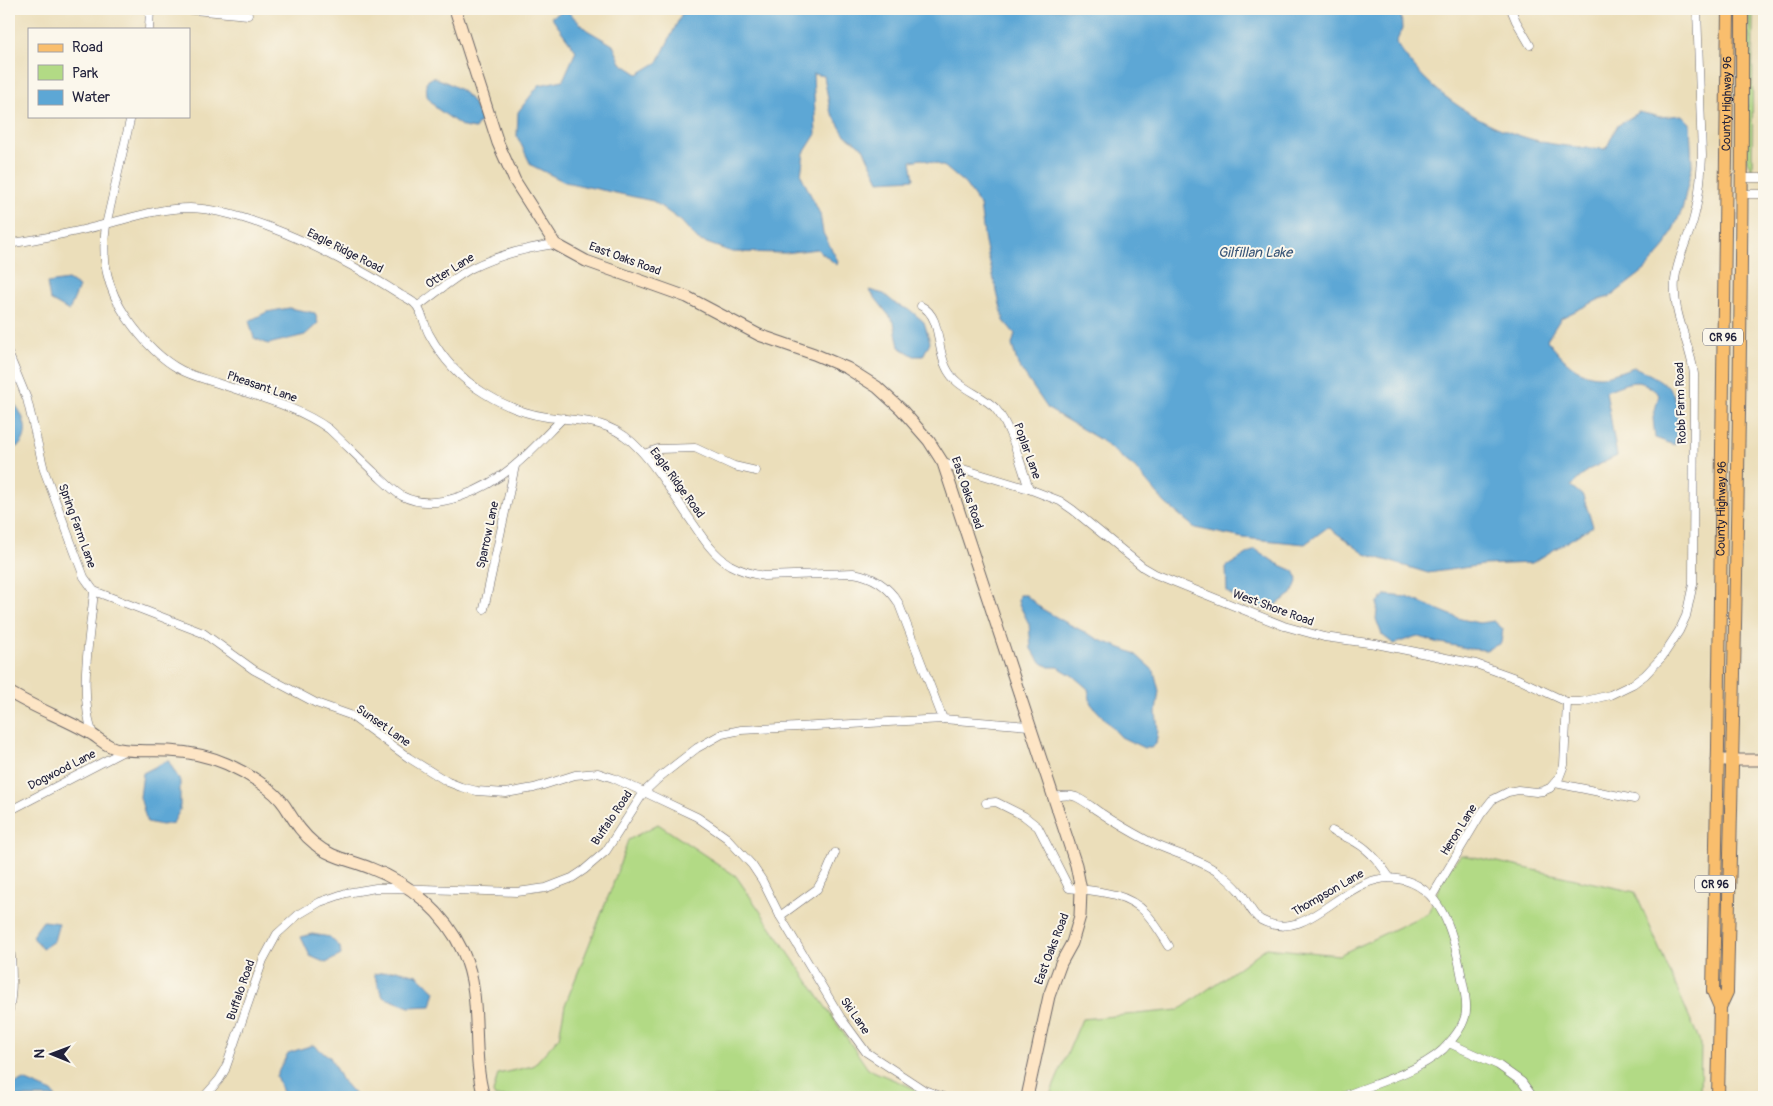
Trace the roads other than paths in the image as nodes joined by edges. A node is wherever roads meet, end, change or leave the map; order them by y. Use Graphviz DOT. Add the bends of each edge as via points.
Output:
graph roads {
  1 [pos="150,9"];
  2 [pos="183,9"];
  3 [pos="455,9"];
  4 [pos="1510,9"];
  5 [pos="1696,9"];
  6 [pos="1728,9"];
  7 [pos="1742,9"];
  8 [pos="248,15"];
  9 [pos="149,28"];
  10 [pos="1530,44"];
  11 [pos="131,118"];
  12 [pos="1742,178"];
  13 [pos="1764,178"];
  14 [pos="1742,194"];
  15 [pos="1764,194"];
  16 [pos="106,225"];
  17 [pos="9,244"];
  18 [pos="555,244"];
  19 [pos="418,306"];
  20 [pos="921,306"];
  21 [pos="9,355"];
  22 [pos="563,418"];
  23 [pos="644,454"];
  24 [pos="943,463"];
  25 [pos="515,466"];
  26 [pos="756,470"];
  27 [pos="1029,489"];
  28 [pos="94,591"];
  29 [pos="484,609"];
  30 [pos="9,692"];
  31 [pos="1567,702"];
  32 [pos="943,719"];
  33 [pos="1030,726"];
  34 [pos="94,736"];
  35 [pos="126,750"];
  36 [pos="1718,760"];
  37 [pos="1732,760"];
  38 [pos="1764,760"];
  39 [pos="1555,783"];
  40 [pos="644,792"];
  41 [pos="1054,797"];
  42 [pos="1634,799"];
  43 [pos="986,803"];
  44 [pos="9,811"];
  45 [pos="1332,831"];
  46 [pos="835,853"];
  47 [pos="1390,878"];
  48 [pos="410,890"];
  49 [pos="1081,890"];
  50 [pos="1432,896"];
  51 [pos="780,916"];
  52 [pos="9,938"];
  53 [pos="1169,946"];
  54 [pos="1720,1007"];
  55 [pos="9,1010"];
  56 [pos="1449,1043"];
  57 [pos="204,1097"];
  58 [pos="484,1097"];
  59 [pos="943,1097"];
  60 [pos="1027,1097"];
  61 [pos="1342,1097"];
  62 [pos="1533,1097"];
  63 [pos="1718,1097"];
  1 -- 9 [label="street"];
  2 -- 8 [label="street"];
  3 -- 18 [label="street, East Oaks Road" via="498,143 515,181"];
  4 -- 10 [label="street"];
  5 -- 31 [label="street, Robb Farm Road" via="1701,178 1693,220 1678,265 1675,294 1694,374 1694,575 1690,601 1672,644 1645,675 1610,695"];
  6 -- 36 [label="main road, County Highway 96 / CR 96"];
  7 -- 12 [label="main road, County Highway 96 / CR 96"];
  11 -- 16 [label="street, Pheasant Lane"];
  12 -- 13 [label="street"];
  12 -- 14 [label="main road, County Highway 96 / CR 96"];
  14 -- 15 [label="street"];
  14 -- 37 [label="main road, County Highway 96 / CR 96"];
  16 -- 17 [label="street, Eagle Ridge Road"];
  16 -- 19 [label="street, Eagle Ridge Road" via="174,208 227,214 270,228 331,255"];
  16 -- 25 [label="street, Pheasant Lane" via="103,254 113,295 143,338 180,370 318,421 392,489 410,500 431,503 452,499 494,480"];
  18 -- 19 [label="street, Otter Lane" via="499,256 472,268"];
  18 -- 24 [label="street, East Oaks Road" via="586,261 687,297 759,336 847,368 877,387 901,408"];
  19 -- 22 [label="street, Eagle Ridge Road" via="438,348 470,383 514,408"];
  20 -- 27 [label="street, Poplar Lane" via="934,318 942,359 950,375 988,402 1007,426"];
  21 -- 28 [label="street, Spring Farm Lane" via="28,399 44,470 84,577"];
  22 -- 23 [label="street, Eagle Ridge Road" via="586,420 610,428"];
  22 -- 25 [label="street, Pheasant Lane"];
  23 -- 26 [label="street" via="658,449 695,448 734,466"];
  23 -- 32 [label="street, Eagle Ridge Road" via="711,548 729,564 764,576 854,573 874,578 890,590 898,602"];
  24 -- 27 [label="street, West Shore Road"];
  24 -- 33 [label="street, East Oaks Road"];
  25 -- 29 [label="street, Sparrow Lane"];
  27 -- 31 [label="street, West Shore Road" via="1046,494 1073,510 1131,559 1155,574 1284,626 1324,637 1476,664"];
  28 -- 34 [label="street" via="85,693 86,711"];
  28 -- 40 [label="street, Sunset Lane" via="203,633 254,670 316,703 350,715 409,758 461,787 506,793 534,788 575,774 598,773"];
  30 -- 34 [label="street"];
  31 -- 39 [label="street" via="1564,765"];
  32 -- 33 [label="street, Buffalo Road"];
  32 -- 40 [label="street, Buffalo Road" via="741,730 722,734 697,748"];
  33 -- 41 [label="street, East Oaks Road"];
  34 -- 35 [label="street" via="109,746"];
  35 -- 44 [label="street, Dogwood Lane"];
  35 -- 48 [label="street" via="178,751 229,764 272,792 285,805 296,825 316,845 339,858 383,873"];
  36 -- 37 [label="street"];
  36 -- 54 [label="main road, County Highway 96 / CR 96" via="1712,991"];
  37 -- 38 [label="street"];
  37 -- 54 [label="main road, County Highway 96 / CR 96" via="1727,992"];
  39 -- 42 [label="street"];
  39 -- 50 [label="street, Heron Lane" via="1543,791 1508,792 1492,800"];
  40 -- 48 [label="street, Buffalo Road" via="606,851 584,870 559,884 517,892"];
  40 -- 51 [label="street, Ski Lane" via="697,817 727,838 752,865"];
  41 -- 47 [label="street, Thompson Lane" via="1067,795 1078,798 1148,841 1206,865 1230,882 1258,918 1280,927 1300,924 1368,881"];
  41 -- 49 [label="street, East Oaks Road"];
  43 -- 49 [label="street" via="996,802 1031,820 1043,835 1069,888"];
  45 -- 47 [label="street" via="1365,848"];
  46 -- 51 [label="street" via="817,889"];
  47 -- 50 [label="street, Thompson Lane" via="1408,881"];
  48 -- 57 [label="street, Buffalo Road" via="376,888 346,893 308,908 288,923 263,960 225,1070"];
  48 -- 58 [label="street" via="448,926 467,962 473,985 478,1068"];
  49 -- 53 [label="street" via="1116,895 1131,901 1147,913"];
  49 -- 60 [label="street, East Oaks Road" via="1077,930 1052,988"];
  50 -- 56 [label="street, Thompson Lane" via="1449,927 1466,1001 1462,1023"];
  51 -- 59 [label="street, Ski Lane" via="841,1018 866,1052 924,1090"];
  52 -- 55 [label="street"];
  54 -- 63 [label="main road, County Highway 96 / CR 96"];
  56 -- 61 [label="street, Thompson Lane" via="1418,1066"];
  56 -- 62 [label="street" via="1498,1065 1522,1082"];
}
